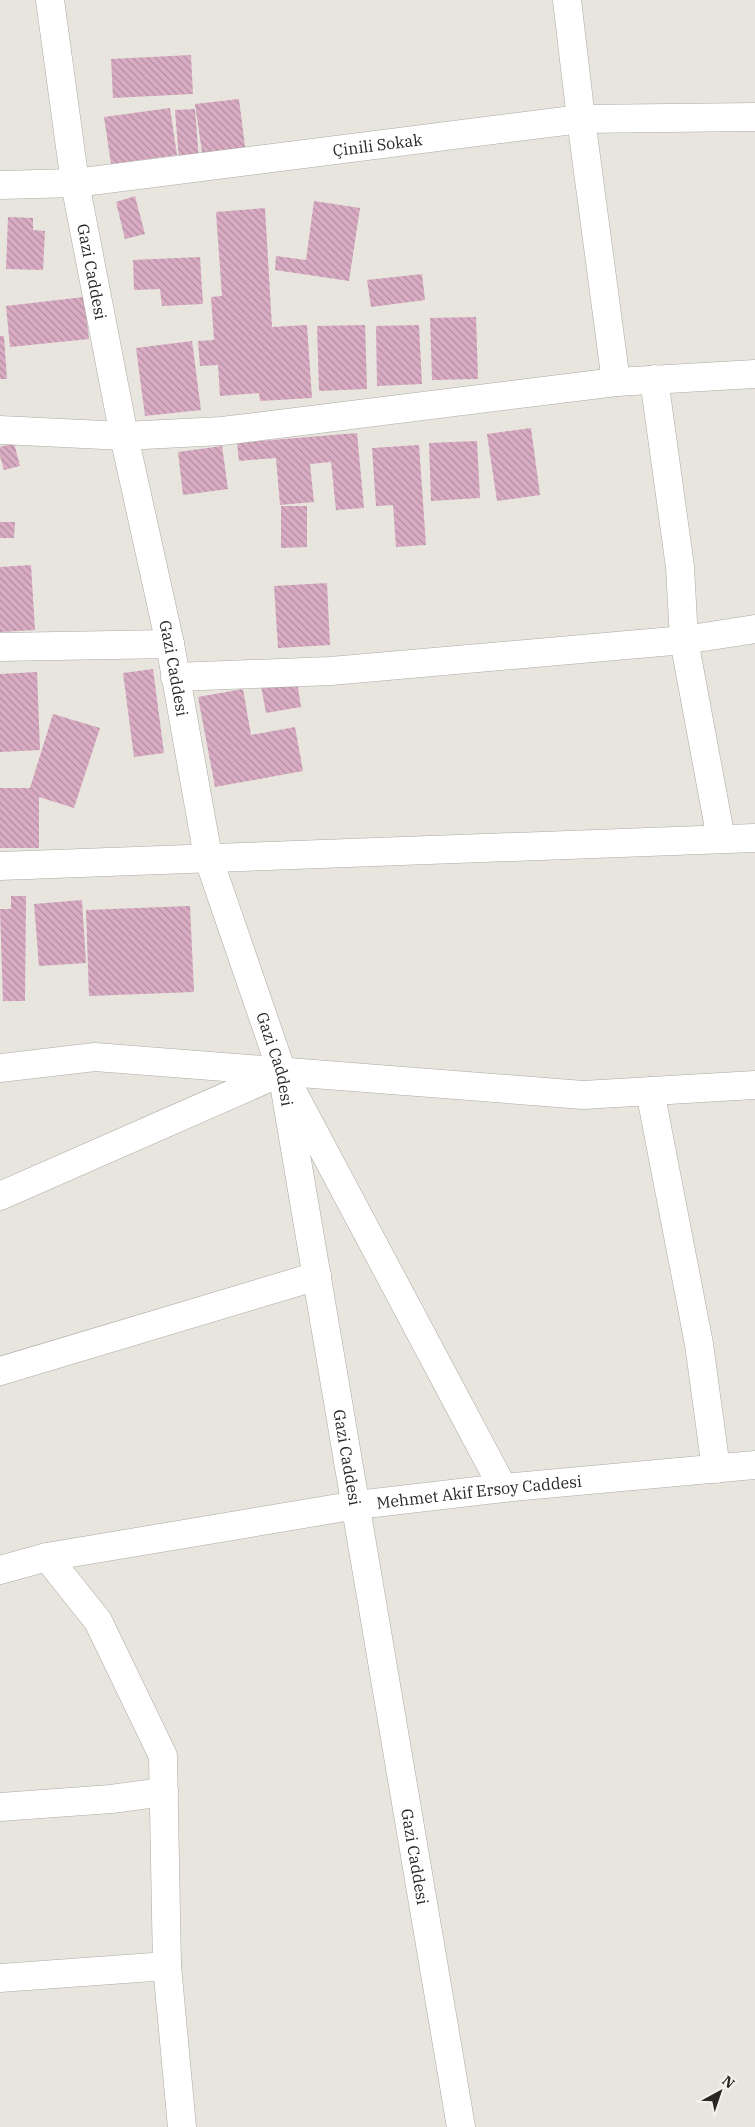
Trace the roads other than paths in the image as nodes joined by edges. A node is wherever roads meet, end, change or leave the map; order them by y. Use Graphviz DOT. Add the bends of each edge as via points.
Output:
graph roads {
  1 [pos="50,0"];
  2 [pos="567,0"];
  3 [pos="755,117"];
  4 [pos="581,119"];
  5 [pos="75,183"];
  6 [pos="0,184"];
  7 [pos="755,374"];
  8 [pos="654,379"];
  9 [pos="616,382"];
  10 [pos="0,430"];
  11 [pos="124,436"];
  12 [pos="755,629"];
  13 [pos="684,640"];
  14 [pos="170,644"];
  15 [pos="0,647"];
  16 [pos="175,677"];
  17 [pos="755,838"];
  18 [pos="721,839"];
  19 [pos="208,857"];
  20 [pos="0,866"];
  21 [pos="0,1068"];
  22 [pos="282,1072"];
  23 [pos="755,1085"];
  24 [pos="650,1091"];
  25 [pos="0,1196"];
  26 [pos="317,1276"];
  27 [pos="0,1371"];
  28 [pos="755,1465"];
  29 [pos="716,1469"];
  30 [pos="503,1488"];
  31 [pos="356,1505"];
  32 [pos="47,1557"];
  33 [pos="0,1570"];
  34 [pos="164,1792"];
  35 [pos="0,1807"];
  36 [pos="167,1966"];
  37 [pos="0,1978"];
  38 [pos="182,2127"];
  39 [pos="461,2127"];
  1 -- 5 [label="street, Gazi Caddesi"];
  2 -- 4 [label="street"];
  3 -- 4 [label="street, Çinili Sokak"];
  4 -- 5 [label="street, Çinili Sokak"];
  4 -- 9 [label="street"];
  5 -- 6 [label="street, Çinili Sokak"];
  5 -- 11 [label="street, Gazi Caddesi"];
  7 -- 8 [label="street"];
  8 -- 9 [label="street"];
  8 -- 13 [label="street" via="680,567"];
  9 -- 11 [label="street" via="222,430"];
  10 -- 11 [label="street"];
  11 -- 14 [label="street, Gazi Caddesi"];
  12 -- 13 [label="street"];
  13 -- 16 [label="street" via="331,671"];
  13 -- 18 [label="street"];
  14 -- 15 [label="street"];
  14 -- 16 [label="street, Gazi Caddesi"];
  16 -- 19 [label="street, Gazi Caddesi"];
  17 -- 18 [label="street"];
  18 -- 19 [label="street"];
  19 -- 20 [label="street"];
  19 -- 22 [label="street, Gazi Caddesi"];
  21 -- 22 [label="street" via="95,1057"];
  22 -- 24 [label="street" via="583,1095"];
  22 -- 25 [label="street"];
  22 -- 26 [label="street, Gazi Caddesi"];
  22 -- 30 [label="street"];
  23 -- 24 [label="street"];
  24 -- 29 [label="street" via="699,1344"];
  26 -- 27 [label="street"];
  26 -- 31 [label="street, Gazi Caddesi"];
  28 -- 29 [label="street, Mehmet Akif Ersoy Caddesi"];
  29 -- 30 [label="street, Mehmet Akif Ersoy Caddesi"];
  30 -- 31 [label="street, Mehmet Akif Ersoy Caddesi"];
  31 -- 32 [label="street, Mehmet Akif Ersoy Caddesi"];
  31 -- 39 [label="street, Gazi Caddesi"];
  32 -- 33 [label="street, Mehmet Akif Ersoy Caddesi"];
  32 -- 34 [label="street" via="98,1621 163,1756"];
  34 -- 35 [label="street"];
  34 -- 36 [label="street"];
  36 -- 37 [label="street"];
  36 -- 38 [label="street"];
}
